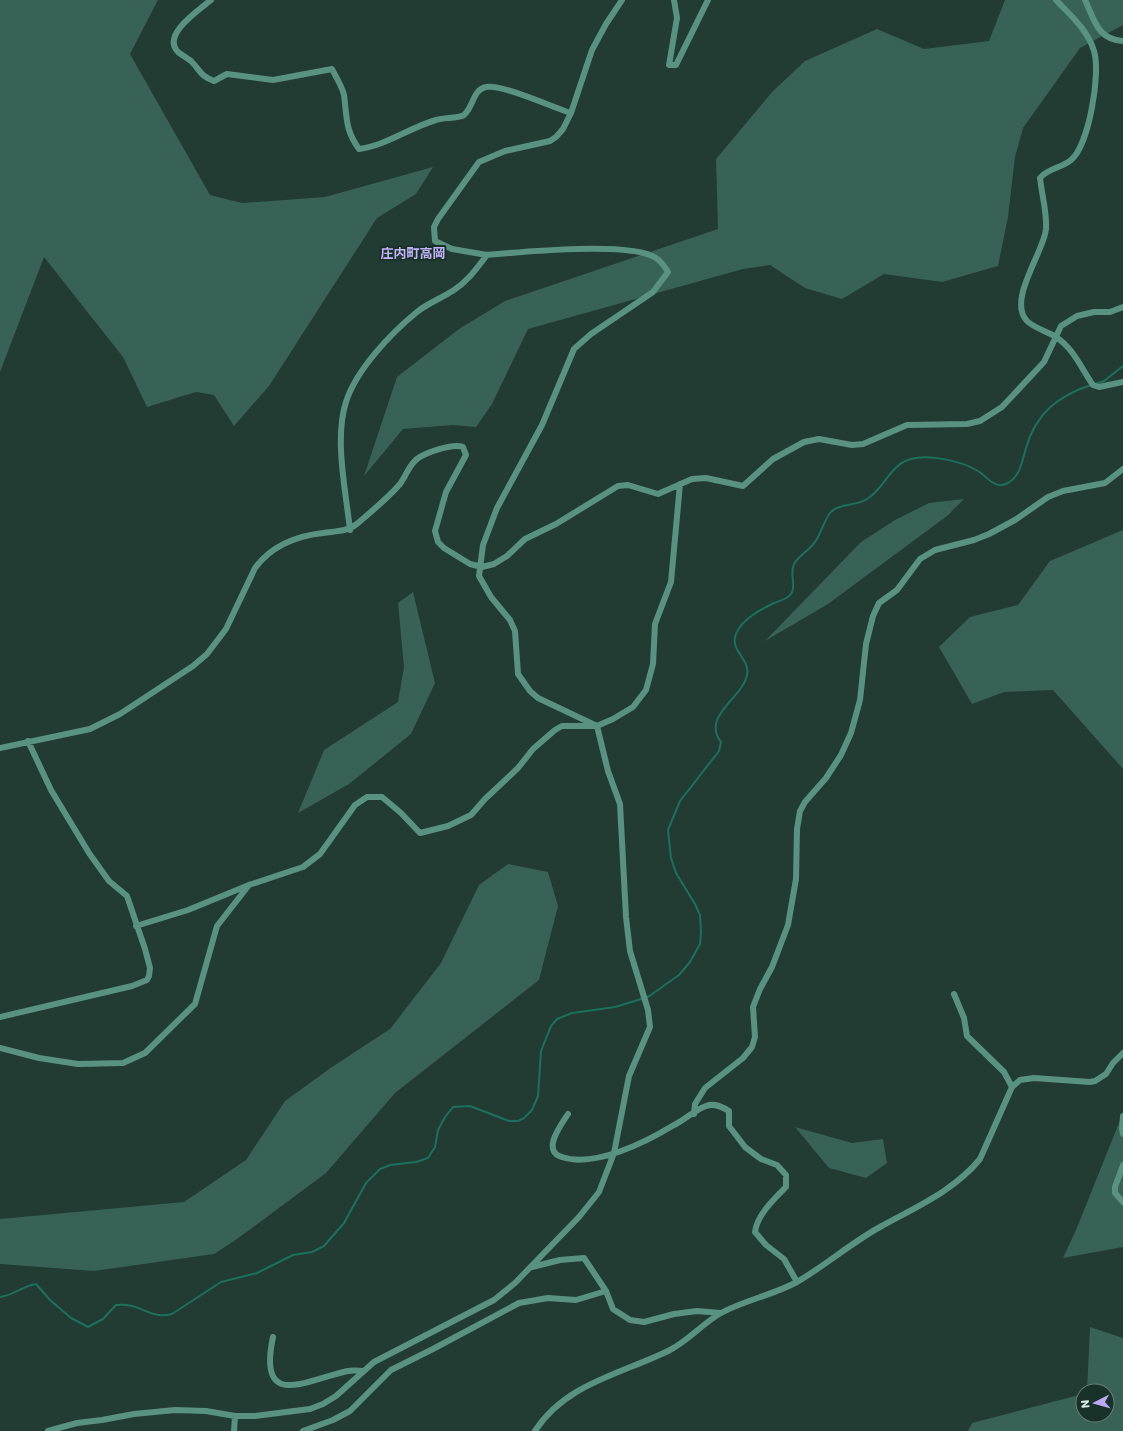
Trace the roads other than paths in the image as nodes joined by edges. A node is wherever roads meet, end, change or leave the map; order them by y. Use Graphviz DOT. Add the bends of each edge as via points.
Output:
graph roads {
  1 [pos="211,0"];
  2 [pos="622,0"];
  3 [pos="674,0"];
  4 [pos="708,0"];
  5 [pos="1056,0"];
  6 [pos="1085,0"];
  7 [pos="1123,41"];
  8 [pos="570,113"];
  9 [pos="487,255"];
  10 [pos="1123,307"];
  11 [pos="1057,338"];
  12 [pos="1123,382"];
  13 [pos="1123,469"];
  14 [pos="680,484"];
  15 [pos="350,530"];
  16 [pos="482,567"];
  17 [pos="597,726"];
  18 [pos="28,742"];
  19 [pos="0,748"];
  20 [pos="249,885"];
  21 [pos="136,926"];
  22 [pos="954,994"];
  23 [pos="0,1017"];
  24 [pos="0,1048"];
  25 [pos="1123,1053"];
  26 [pos="1012,1087"];
  27 [pos="568,1114"];
  28 [pos="694,1114"];
  29 [pos="1123,1116"];
  30 [pos="1123,1134"];
  31 [pos="614,1153"];
  32 [pos="1123,1165"];
  33 [pos="1123,1202"];
  34 [pos="532,1267"];
  35 [pos="796,1282"];
  36 [pos="606,1291"];
  37 [pos="721,1313"];
  38 [pos="274,1337"];
  39 [pos="364,1371"];
  40 [pos="235,1416"];
  41 [pos="48,1431"];
  42 [pos="234,1431"];
  43 [pos="303,1431"];
  44 [pos="536,1431"];
  1 -- 8 [label="street" via="176,33 173,43 177,52 196,66 203,77 214,81 227,74 273,80 332,69 344,94 345,116 351,138 359,150 437,119 463,115 484,87 495,86"];
  2 -- 8 [label="street" via="592,50"];
  3 -- 4 [label="street" via="677,18 669,65 676,65"];
  5 -- 11 [label="street" via="1074,17 1088,38 1094,52 1096,72 1095,94 1081,146 1071,160 1044,173 1040,178 1045,202 1046,231 1027,277 1022,311 1027,321"];
  6 -- 7 [label="street" via="1101,33 1111,40"];
  8 -- 9 [label="street" via="562,129 550,141 505,151 479,162 440,216 434,228 434,241 452,249"];
  9 -- 15 [label="street" via="469,278 418,311 392,336 364,368 350,391 342,434"];
  9 -- 16 [label="street" via="593,249 622,251 656,257 668,272 653,292 591,334 574,349 542,425 497,508 483,545"];
  10 -- 11 [label="street" via="1110,312 1076,316 1061,326"];
  11 -- 12 [label="street" via="1079,360 1093,385 1099,387"];
  11 -- 14 [label="street" via="1044,362 1017,393 1002,407 980,421 967,424 907,425 863,444 852,445 819,439 804,442 773,459 743,486 706,478 692,479"];
  13 -- 28 [label="street" via="1105,483 1063,491 1048,497 989,534 935,550 920,559 897,590 879,603 866,644 860,700 851,733 826,778 800,811 796,879 788,924 753,1007 755,1037 752,1047 743,1058 705,1088 695,1104"];
  14 -- 16 [label="street" via="658,494 628,485 618,486 556,524 525,539 494,564"];
  14 -- 17 [label="street" via="671,582 656,624 653,664 646,690 633,707"];
  15 -- 16 [label="street" via="400,483 418,458 459,445 463,447 466,455 446,492 435,531 438,542 444,548 470,564"];
  15 -- 18 [label="street" via="307,535 289,540 262,558 220,638 194,666 164,686 120,714 90,729"];
  16 -- 17 [label="street" via="479,576 515,631 518,674 530,691 557,708"];
  17 -- 20 [label="street" via="562,726 555,730 533,749 518,768 471,815 448,826 420,833 382,797 367,797 355,805 320,854 303,867"];
  17 -- 31 [label="street" via="608,771 620,804 630,951 648,1010 650,1026 629,1076"];
  18 -- 19 [label="street"];
  18 -- 21 [label="street" via="51,790 89,853 109,882 126,896"];
  20 -- 21 [label="street" via="188,910"];
  20 -- 24 [label="street" via="217,926 195,1004 146,1053 123,1063 78,1064"];
  21 -- 23 [label="street" via="150,968 147,980 112,991"];
  22 -- 26 [label="street" via="964,1018 967,1036 1004,1072"];
  25 -- 26 [label="street" via="1106,1074 1090,1082 1034,1078 1020,1080"];
  26 -- 35 [label="street" via="980,1160 973,1168 937,1196 878,1228"];
  27 -- 31 [label="street" via="553,1141 553,1151 557,1156 567,1159 588,1159"];
  28 -- 31 [label="street" via="652,1139"];
  28 -- 35 [label="street" via="705,1106 712,1105 729,1111 729,1126 745,1147 761,1159 777,1165 786,1175 786,1187 756,1224 755,1232 766,1245 784,1259"];
  29 -- 30 [label="street"];
  31 -- 34 [label="street" via="599,1192"];
  32 -- 33 [label="street" via="1115,1193"];
  34 -- 36 [label="street" via="560,1260 584,1258"];
  34 -- 39 [label="street" via="494,1300 374,1362"];
  35 -- 37 [label="street"];
  36 -- 37 [label="street" via="613,1309 630,1320 644,1322 697,1311"];
  36 -- 43 [label="street" via="576,1300 548,1298 519,1303 391,1370 350,1411"];
  37 -- 44 [label="street" via="671,1349 607,1375 574,1392 552,1409"];
  38 -- 39 [label="street" via="269,1358 271,1372 281,1384 298,1385 350,1370"];
  39 -- 40 [label="street" via="336,1396 310,1409"];
  40 -- 41 [label="street" via="206,1411 175,1410 77,1423"];
  40 -- 42 [label="street"];
}
